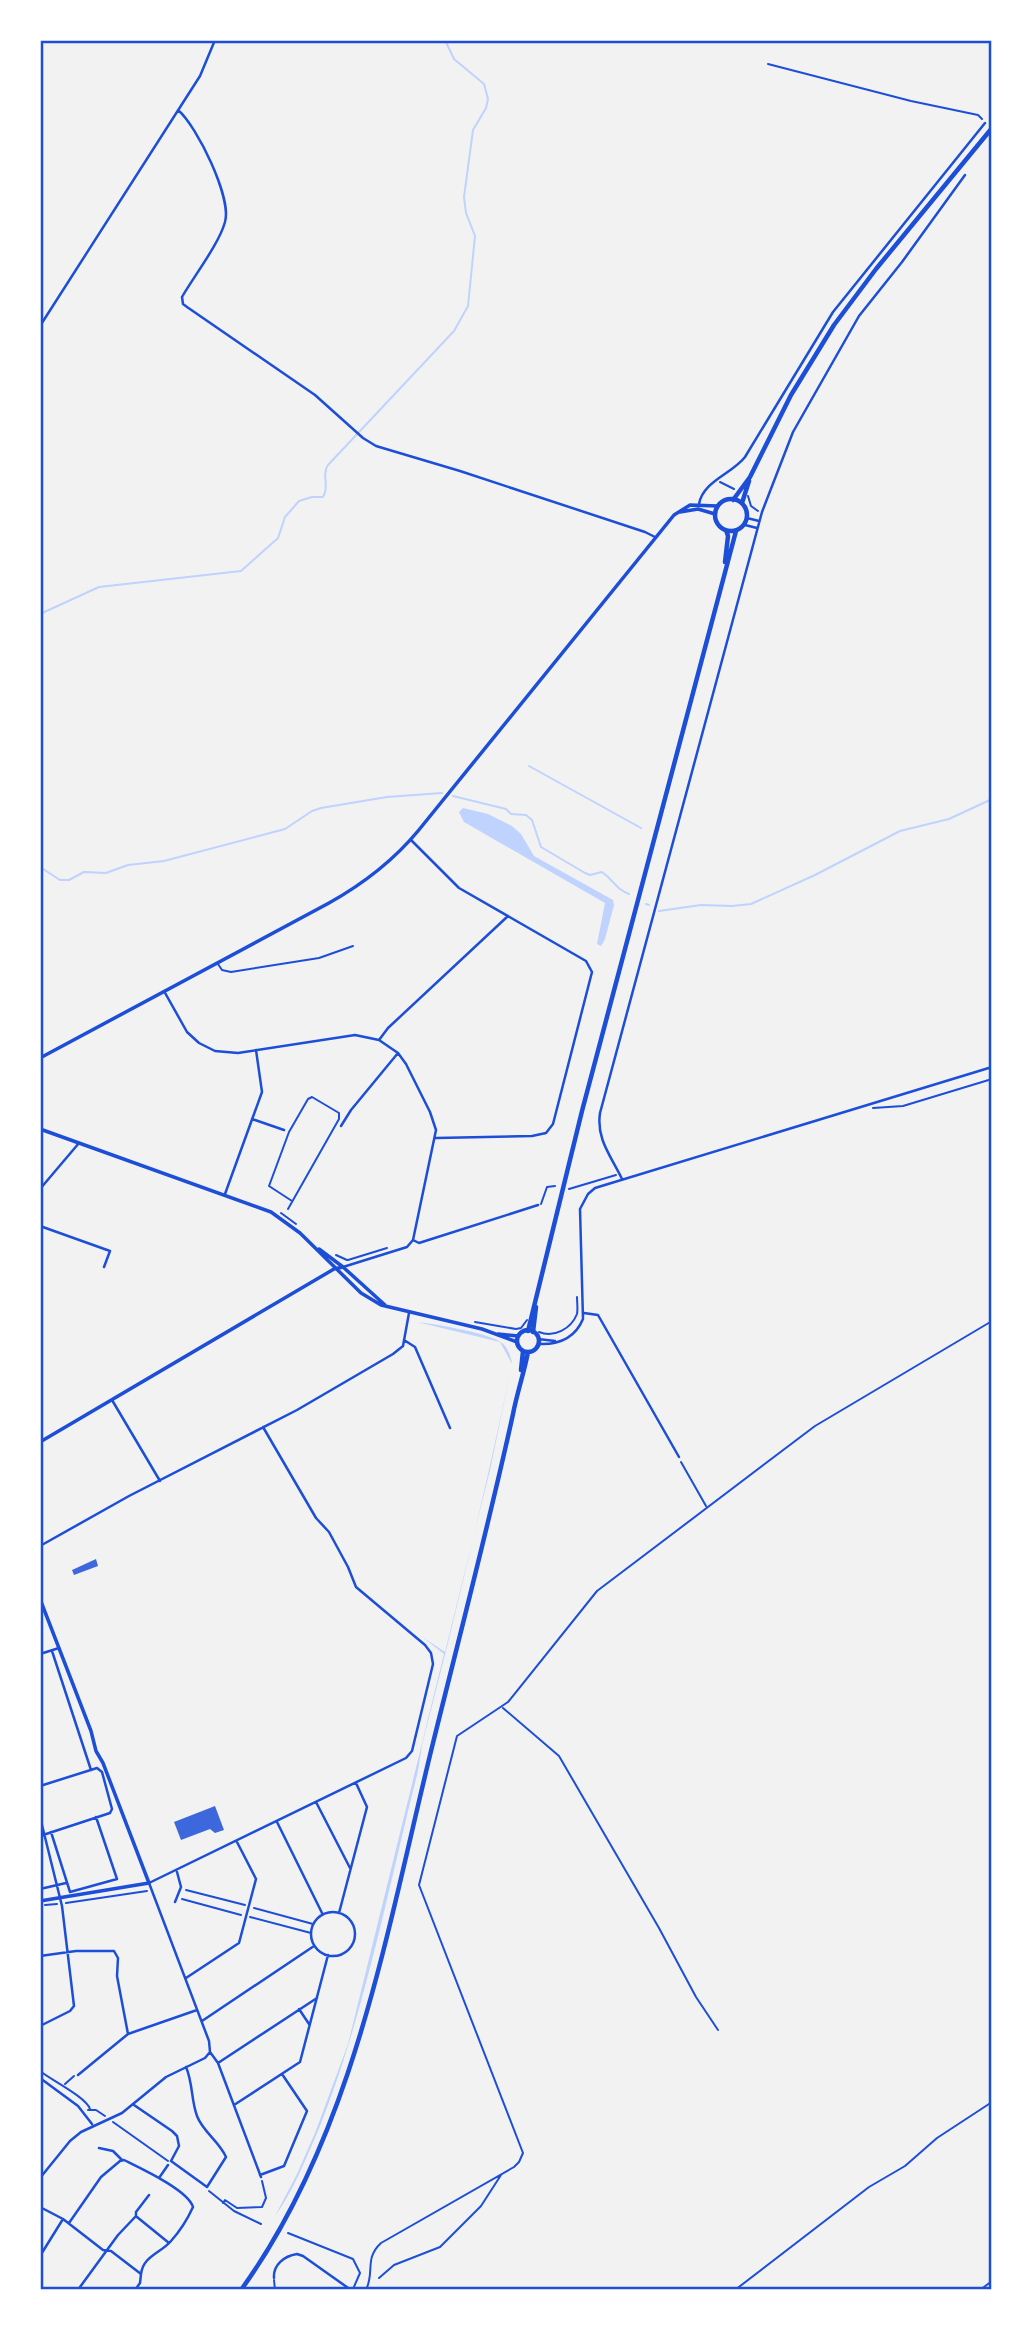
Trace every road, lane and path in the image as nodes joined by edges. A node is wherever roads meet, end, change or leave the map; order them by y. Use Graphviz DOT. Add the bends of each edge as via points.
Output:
graph roads {
  1 [pos="215,40"];
  2 [pos="768,64"];
  3 [pos="178,110"];
  4 [pos="985,123"];
  5 [pos="992,128"];
  6 [pos="965,175"];
  7 [pos="40,326"];
  8 [pos="750,477"];
  9 [pos="733,500"];
  10 [pos="742,503"];
  11 [pos="699,504"];
  12 [pos="718,506"];
  13 [pos="678,512"];
  14 [pos="715,514"];
  15 [pos="747,518"];
  16 [pos="759,521"];
  17 [pos="744,524"];
  18 [pos="757,528"];
  19 [pos="726,530"];
  20 [pos="736,531"];
  21 [pos="655,537"];
  22 [pos="723,577"];
  23 [pos="411,840"];
  24 [pos="508,916"];
  25 [pos="354,946"];
  26 [pos="218,963"];
  27 [pos="164,991"];
  28 [pos="379,1040"];
  29 [pos="256,1050"];
  30 [pos="398,1053"];
  31 [pos="40,1058"];
  32 [pos="992,1066"];
  33 [pos="992,1079"];
  34 [pos="872,1108"];
  35 [pos="252,1119"];
  36 [pos="341,1126"];
  37 [pos="40,1129"];
  38 [pos="284,1130"];
  39 [pos="436,1138"];
  40 [pos="79,1143"];
  41 [pos="621,1177"];
  42 [pos="555,1186"];
  43 [pos="40,1189"];
  44 [pos="569,1189"];
  45 [pos="225,1195"];
  46 [pos="292,1201"];
  47 [pos="538,1205"];
  48 [pos="288,1209"];
  49 [pos="40,1226"];
  50 [pos="413,1240"];
  51 [pos="394,1246"];
  52 [pos="314,1247"];
  53 [pos="347,1260"];
  54 [pos="104,1267"];
  55 [pos="343,1267"];
  56 [pos="335,1269"];
  57 [pos="387,1307"];
  58 [pos="409,1313"];
  59 [pos="577,1313"];
  60 [pos="584,1313"];
  61 [pos="464,1320"];
  62 [pos="532,1321"];
  63 [pos="992,1321"];
  64 [pos="533,1331"];
  65 [pos="518,1339"];
  66 [pos="404,1340"];
  67 [pos="538,1342"];
  68 [pos="525,1351"];
  69 [pos="112,1400"];
  70 [pos="263,1427"];
  71 [pos="450,1428"];
  72 [pos="40,1442"];
  73 [pos="679,1457"];
  74 [pos="160,1481"];
  75 [pos="706,1507"];
  76 [pos="40,1546"];
  77 [pos="40,1599"];
  78 [pos="59,1648"];
  79 [pos="52,1651"];
  80 [pos="40,1654"];
  81 [pos="502,1707"];
  82 [pos="90,1770"];
  83 [pos="356,1783"];
  84 [pos="40,1786"];
  85 [pos="316,1802"];
  86 [pos="96,1817"];
  87 [pos="40,1818"];
  88 [pos="277,1822"];
  89 [pos="51,1832"];
  90 [pos="42,1835"];
  91 [pos="237,1842"];
  92 [pos="351,1870"];
  93 [pos="177,1872"];
  94 [pos="66,1883"];
  95 [pos="149,1884"];
  96 [pos="57,1885"];
  97 [pos="40,1889"];
  98 [pos="148,1891"];
  99 [pos="61,1901"];
  100 [pos="175,1902"];
  101 [pos="40,1903"];
  102 [pos="339,1913"];
  103 [pos="323,1914"];
  104 [pos="314,1946"];
  105 [pos="68,1951"];
  106 [pos="328,1955"];
  107 [pos="40,1956"];
  108 [pos="185,1978"];
  109 [pos="317,1998"];
  110 [pos="299,2009"];
  111 [pos="197,2010"];
  112 [pos="202,2021"];
  113 [pos="310,2024"];
  114 [pos="40,2026"];
  115 [pos="718,2030"];
  116 [pos="128,2034"];
  117 [pos="210,2052"];
  118 [pos="218,2063"];
  119 [pos="186,2067"];
  120 [pos="40,2071"];
  121 [pos="282,2074"];
  122 [pos="78,2075"];
  123 [pos="40,2078"];
  124 [pos="63,2085"];
  125 [pos="992,2102"];
  126 [pos="134,2105"];
  127 [pos="234,2105"];
  128 [pos="109,2119"];
  129 [pos="92,2125"];
  130 [pos="99,2148"];
  131 [pos="122,2160"];
  132 [pos="170,2163"];
  133 [pos="501,2174"];
  134 [pos="260,2176"];
  135 [pos="40,2178"];
  136 [pos="159,2178"];
  137 [pos="206,2189"];
  138 [pos="149,2195"];
  139 [pos="223,2203"];
  140 [pos="40,2207"];
  141 [pos="136,2217"];
  142 [pos="64,2219"];
  143 [pos="69,2224"];
  144 [pos="261,2224"];
  145 [pos="288,2234"];
  146 [pos="169,2243"];
  147 [pos="107,2250"];
  148 [pos="40,2256"];
  149 [pos="141,2274"];
  150 [pos="274,2278"];
  151 [pos="379,2278"];
  152 [pos="992,2281"];
  153 [pos="80,2287"];
  154 [pos="135,2290"];
  155 [pos="240,2290"];
  156 [pos="275,2290"];
  157 [pos="352,2290"];
  158 [pos="366,2290"];
  159 [pos="734,2290"];
  160 [pos="981,2290"];
  1 -- 3 [label="street" via="200,76"];
  2 -- 4 [label="path" via="978,115"];
  3 -- 7 [label="street"];
  3 -- 21 [label="street" via="191,124 209,159 226,211 222,230 182,297 183,304 315,395 384,450 481,477"];
  4 -- 11 [label="street" via="833,313 746,457 705,490"];
  5 -- 8 [label="main road" via="834,325 791,395"];
  6 -- 16 [label="street" via="859,316 793,432"];
  8 -- 9 [label="main road"];
  8 -- 10 [label="main road"];
  9 -- 10 [label="main road"];
  9 -- 12 [label="main road"];
  10 -- 15 [label="main road"];
  11 -- 12 [label="street"];
  11 -- 13 [label="street"];
  12 -- 14 [label="main road"];
  13 -- 14 [label="street" via="698,509"];
  13 -- 21 [label="street"];
  14 -- 19 [label="main road"];
  15 -- 16 [label="street"];
  15 -- 17 [label="main road"];
  16 -- 18 [label="street"];
  17 -- 18 [label="street"];
  17 -- 20 [label="main road"];
  18 -- 41 [label="street" via="600,1113 600,1133"];
  19 -- 20 [label="main road"];
  19 -- 22 [label="main road"];
  20 -- 22 [label="main road"];
  21 -- 23 [label="street"];
  22 -- 62 [label="main road" via="582,1111"];
  23 -- 24 [label="street" via="460,888"];
  23 -- 26 [label="street" via="355,888"];
  24 -- 28 [label="street"];
  24 -- 39 [label="street" via="591,968 552,1124 538,1135"];
  25 -- 26 [label="lane" via="318,958 231,972 222,971"];
  26 -- 27 [label="street"];
  27 -- 29 [label="street" via="187,1031 200,1043 226,1053"];
  27 -- 31 [label="street"];
  28 -- 29 [label="street" via="355,1035"];
  28 -- 30 [label="street"];
  29 -- 35 [label="street" via="262,1092"];
  30 -- 36 [label="street"];
  30 -- 39 [label="street" via="430,1112"];
  32 -- 41 [label="street"];
  33 -- 34 [label="path" via="903,1106"];
  35 -- 38 [label="street"];
  35 -- 45 [label="street"];
  37 -- 40 [label="street"];
  39 -- 50 [label="street"];
  40 -- 43 [label="street"];
  40 -- 45 [label="street"];
  41 -- 44 [label="path" via="612,1175"];
  41 -- 60 [label="street" via="595,1188 581,1206"];
  42 -- 47 [label="path" via="547,1187"];
  45 -- 52 [label="street" via="276,1215"];
  46 -- 46 [label="lane" via="339,1119 339,1113 312,1097 289,1132 269,1186"];
  46 -- 48 [label="lane"];
  47 -- 50 [label="street" via="419,1243"];
  49 -- 54 [label="street" via="110,1251"];
  50 -- 55 [label="street" via="407,1247"];
  51 -- 53 [label="path"];
  52 -- 55 [label="street"];
  52 -- 56 [label="street"];
  55 -- 56 [label="street"];
  55 -- 57 [label="street"];
  56 -- 57 [label="street" via="361,1293"];
  56 -- 69 [label="street"];
  57 -- 58 [label="street"];
  58 -- 65 [label="street"];
  58 -- 66 [label="street"];
  59 -- 64 [label="path" via="569,1326 555,1334"];
  60 -- 67 [label="street" via="569,1337"];
  60 -- 73 [label="street" via="598,1315"];
  61 -- 62 [label="path" via="516,1329 524,1321"];
  62 -- 64 [label="main road"];
  63 -- 75 [label="path" via="815,1426"];
  64 -- 65 [label="main road"];
  64 -- 67 [label="main road"];
  65 -- 68 [label="main road"];
  66 -- 70 [label="street" via="393,1354"];
  66 -- 71 [label="street" via="415,1347"];
  67 -- 68 [label="main road" via="534,1350"];
  68 -- 155 [label="main road" via="479,1561 351,2063 302,2186"];
  69 -- 72 [label="street"];
  69 -- 74 [label="street"];
  70 -- 74 [label="street"];
  70 -- 83 [label="street" via="316,1518 329,1532 356,1587 432,1656 410,1754"];
  73 -- 75 [label="path"];
  74 -- 76 [label="street"];
  75 -- 81 [label="path" via="597,1591"];
  77 -- 78 [label="street"];
  78 -- 79 [label="street"];
  78 -- 95 [label="street"];
  79 -- 80 [label="street"];
  79 -- 82 [label="street"];
  81 -- 115 [label="path" via="559,1756"];
  81 -- 133 [label="path" via="465,1728 455,1741 419,1885 522,2146 519,2162"];
  82 -- 84 [label="street"];
  82 -- 86 [label="street" via="102,1772 111,1805 110,1813"];
  83 -- 85 [label="street"];
  83 -- 92 [label="street" via="367,1807"];
  85 -- 88 [label="street"];
  85 -- 92 [label="street"];
  86 -- 89 [label="street"];
  86 -- 94 [label="street" via="117,1878 73,1892"];
  87 -- 90 [label="street"];
  88 -- 91 [label="street"];
  88 -- 103 [label="street"];
  89 -- 90 [label="street"];
  89 -- 94 [label="street"];
  90 -- 96 [label="street"];
  91 -- 93 [label="street"];
  91 -- 108 [label="street" via="256,1879 239,1942"];
  92 -- 102 [label="street"];
  93 -- 95 [label="street"];
  93 -- 100 [label="street" via="181,1887"];
  94 -- 96 [label="street"];
  95 -- 99 [label="street"];
  95 -- 108 [label="street"];
  96 -- 97 [label="street"];
  96 -- 99 [label="street"];
  98 -- 99 [label="path"];
  99 -- 101 [label="street"];
  99 -- 101 [label="path"];
  99 -- 105 [label="street"];
  102 -- 103 [label="street"];
  102 -- 106 [label="street" via="351,1922 354,1939 343,1953"];
  103 -- 104 [label="street" via="312,1929"];
  104 -- 106 [label="street"];
  104 -- 112 [label="street"];
  105 -- 107 [label="street"];
  105 -- 114 [label="street" via="74,2006"];
  105 -- 116 [label="street" via="116,1953"];
  106 -- 109 [label="street"];
  108 -- 111 [label="street"];
  109 -- 110 [label="street"];
  109 -- 113 [label="street"];
  110 -- 113 [label="street"];
  110 -- 118 [label="street"];
  111 -- 112 [label="street"];
  111 -- 116 [label="street"];
  112 -- 117 [label="street"];
  113 -- 121 [label="street" via="300,2062"];
  116 -- 122 [label="street"];
  117 -- 118 [label="street"];
  117 -- 119 [label="street"];
  118 -- 127 [label="street"];
  119 -- 126 [label="street"];
  119 -- 132 [label="street" via="196,2115 226,2160 207,2187"];
  120 -- 124 [label="path"];
  121 -- 127 [label="street"];
  121 -- 134 [label="street" via="307,2111 284,2166"];
  122 -- 124 [label="path"];
  123 -- 129 [label="street" via="78,2106"];
  124 -- 128 [label="path" via="89,2104 90,2110"];
  125 -- 159 [label="path" via="869,2187"];
  126 -- 128 [label="street"];
  126 -- 132 [label="street" via="177,2136 178,2149"];
  127 -- 134 [label="street"];
  128 -- 129 [label="street"];
  128 -- 132 [label="path"];
  129 -- 135 [label="street" via="70,2141"];
  130 -- 131 [label="street" via="111,2149"];
  131 -- 136 [label="street"];
  131 -- 143 [label="street" via="101,2177"];
  132 -- 136 [label="street"];
  133 -- 151 [label="path" via="481,2206 440,2247 394,2265"];
  133 -- 158 [label="path" via="381,2243 370,2258"];
  134 -- 139 [label="path" via="266,2195 262,2207 237,2208"];
  136 -- 146 [label="street" via="194,2205"];
  137 -- 139 [label="path"];
  138 -- 141 [label="street"];
  139 -- 144 [label="path"];
  140 -- 142 [label="street"];
  141 -- 146 [label="street"];
  141 -- 147 [label="street"];
  142 -- 143 [label="street"];
  142 -- 148 [label="street"];
  143 -- 147 [label="street"];
  145 -- 157 [label="path" via="353,2259 360,2273"];
  146 -- 149 [label="street" via="151,2256"];
  147 -- 149 [label="street"];
  147 -- 153 [label="street"];
  149 -- 154 [label="street"];
  150 -- 156 [label="path"];
  150 -- 157 [label="street" via="283,2259 300,2255"];
  152 -- 160 [label="path"];
}
